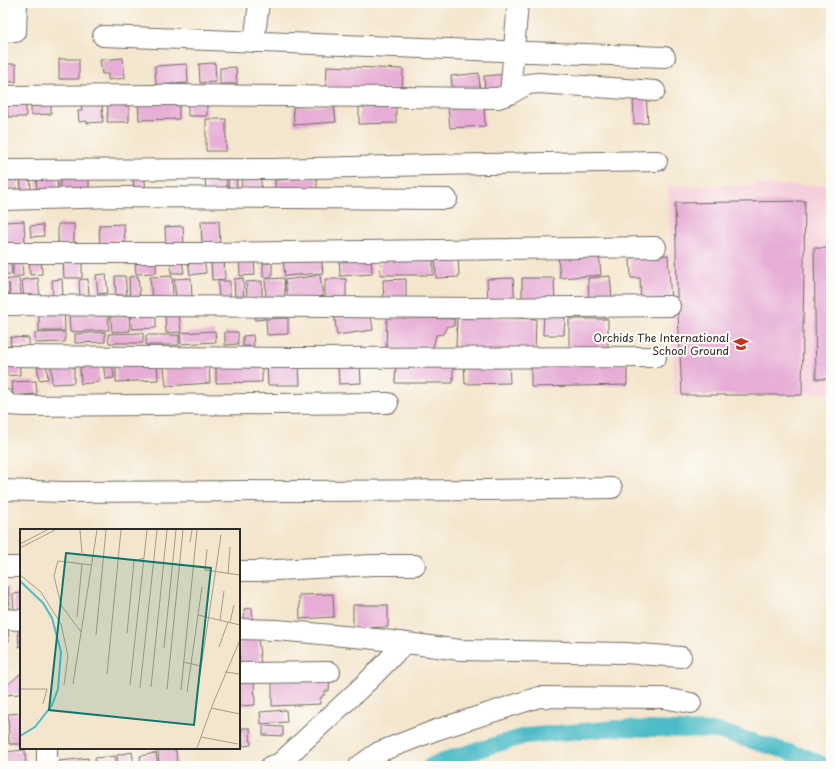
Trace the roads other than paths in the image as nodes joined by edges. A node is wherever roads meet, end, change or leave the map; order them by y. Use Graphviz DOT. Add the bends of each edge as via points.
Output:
graph roads {
  1 [pos="17,3"];
  2 [pos="259,3"];
  3 [pos="518,3"];
  4 [pos="3,31"];
  5 [pos="103,36"];
  6 [pos="254,42"];
  7 [pos="514,51"];
  8 [pos="666,57"];
  9 [pos="655,91"];
  10 [pos="510,94"];
  11 [pos="3,96"];
  12 [pos="657,161"];
  13 [pos="3,170"];
  14 [pos="447,199"];
  15 [pos="3,200"];
  16 [pos="656,247"];
  17 [pos="3,253"];
  18 [pos="3,305"];
  19 [pos="670,306"];
  20 [pos="3,356"];
  21 [pos="656,357"];
  22 [pos="3,399"];
  23 [pos="388,403"];
  24 [pos="612,488"];
  25 [pos="3,490"];
  26 [pos="415,565"];
  27 [pos="3,567"];
  28 [pos="20,567"];
  29 [pos="240,571"];
  30 [pos="3,619"];
  31 [pos="20,620"];
  32 [pos="240,629"];
  33 [pos="405,643"];
  34 [pos="681,657"];
  35 [pos="330,672"];
  36 [pos="240,673"];
  37 [pos="691,702"];
  38 [pos="47,749"];
  39 [pos="47,766"];
  40 [pos="271,766"];
  41 [pos="359,766"];
  1 -- 4 [label="street" via="16,32"];
  2 -- 6 [label="street"];
  3 -- 7 [label="street"];
  5 -- 6 [label="street"];
  6 -- 7 [label="street"];
  7 -- 8 [label="street"];
  7 -- 10 [label="street"];
  9 -- 10 [label="street" via="539,83 528,84"];
  10 -- 11 [label="street" via="498,98"];
  12 -- 13 [label="street" via="274,169"];
  14 -- 15 [label="street" via="118,197"];
  16 -- 17 [label="street"];
  18 -- 19 [label="street" via="466,308"];
  20 -- 21 [label="street"];
  22 -- 23 [label="street" via="8,405 26,406"];
  24 -- 25 [label="street" via="63,492"];
  26 -- 29 [label="street"];
  27 -- 28 [label="street"];
  30 -- 31 [label="street"];
  32 -- 33 [label="street" via="277,630"];
  33 -- 34 [label="street" via="460,650 624,652"];
  33 -- 40 [label="street" via="279,764"];
  35 -- 36 [label="street"];
  37 -- 41 [label="street" via="662,698 539,697 436,730 379,752"];
  38 -- 39 [label="street"];
}
